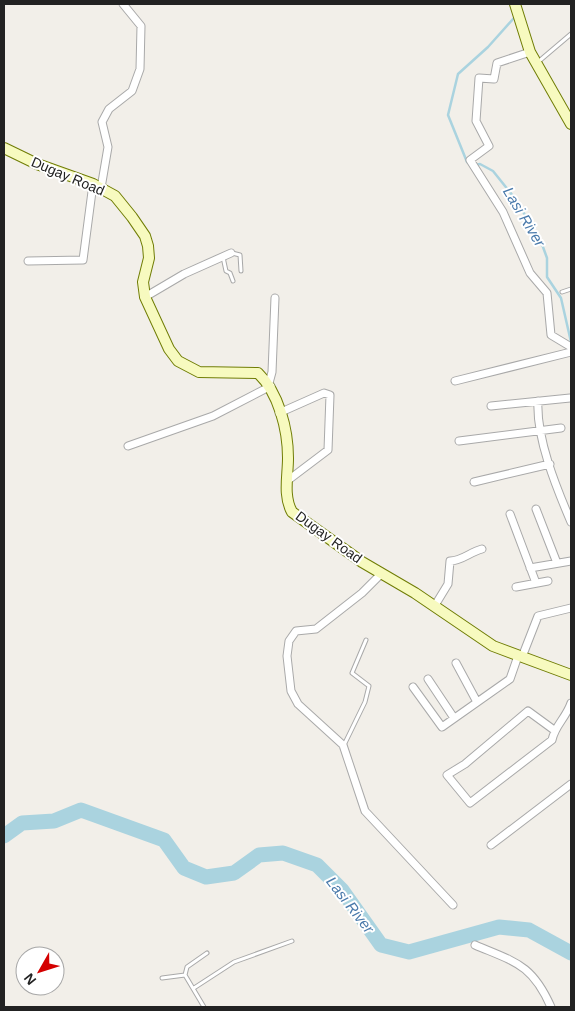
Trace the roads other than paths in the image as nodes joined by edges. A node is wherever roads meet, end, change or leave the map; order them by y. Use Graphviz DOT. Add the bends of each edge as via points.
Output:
graph roads {
  1 [pos="123,4"];
  2 [pos="518,5"];
  3 [pos="571,34"];
  4 [pos="530,52"];
  5 [pos="536,64"];
  6 [pos="571,124"];
  7 [pos="4,148"];
  8 [pos="97,186"];
  9 [pos="232,253"];
  10 [pos="223,257"];
  11 [pos="28,261"];
  12 [pos="241,270"];
  13 [pos="233,280"];
  14 [pos="571,289"];
  15 [pos="562,292"];
  16 [pos="145,297"];
  17 [pos="275,298"];
  18 [pos="571,347"];
  19 [pos="571,352"];
  20 [pos="455,381"];
  21 [pos="270,384"];
  22 [pos="570,398"];
  23 [pos="538,401"];
  24 [pos="491,406"];
  25 [pos="280,413"];
  26 [pos="561,428"];
  27 [pos="542,430"];
  28 [pos="459,441"];
  29 [pos="128,446"];
  30 [pos="550,464"];
  31 [pos="287,481"];
  32 [pos="474,482"];
  33 [pos="536,509"];
  34 [pos="510,514"];
  35 [pos="571,522"];
  36 [pos="482,549"];
  37 [pos="571,560"];
  38 [pos="557,563"];
  39 [pos="530,568"];
  40 [pos="381,574"];
  41 [pos="548,581"];
  42 [pos="536,583"];
  43 [pos="516,587"];
  44 [pos="434,606"];
  45 [pos="571,608"];
  46 [pos="366,640"];
  47 [pos="520,657"];
  48 [pos="456,663"];
  49 [pos="571,675"];
  50 [pos="428,679"];
  51 [pos="413,687"];
  52 [pos="477,702"];
  53 [pos="571,703"];
  54 [pos="454,718"];
  55 [pos="554,730"];
  56 [pos="343,745"];
  57 [pos="571,784"];
  58 [pos="491,845"];
  59 [pos="453,905"];
  60 [pos="292,941"];
  61 [pos="475,945"];
  62 [pos="207,953"];
  63 [pos="186,975"];
  64 [pos="162,978"];
  65 [pos="194,988"];
  66 [pos="204,1007"];
  67 [pos="550,1007"];
  1 -- 8 [label="street" via="141,26 140,69 132,91 109,109 102,122 108,147"];
  2 -- 4 [label="street"];
  3 -- 5 [label="lane"];
  4 -- 5 [label="street"];
  4 -- 18 [label="street" via="497,63 494,79 479,78 476,121 489,146 472,163 503,212 530,273 547,293 551,335"];
  5 -- 6 [label="street"];
  7 -- 8 [label="street, Dugay Road"];
  8 -- 11 [label="street" via="83,260"];
  8 -- 16 [label="street, Dugay Road" via="115,196 144,236 149,258 144,282"];
  9 -- 10 [label="street"];
  9 -- 12 [label="lane" via="240,255"];
  10 -- 13 [label="lane" via="226,271"];
  10 -- 16 [label="street" via="184,274"];
  14 -- 15 [label="lane"];
  16 -- 21 [label="street, Dugay Road" via="178,361 199,372 258,373"];
  17 -- 21 [label="street"];
  19 -- 20 [label="street"];
  21 -- 25 [label="street, Dugay Road"];
  21 -- 29 [label="street" via="213,416"];
  22 -- 23 [label="street"];
  23 -- 24 [label="street"];
  23 -- 27 [label="street"];
  25 -- 31 [label="street, Dugay Road" via="287,444"];
  25 -- 31 [label="street" via="316,395 324,393 330,396 328,450"];
  26 -- 27 [label="street"];
  27 -- 28 [label="street"];
  27 -- 30 [label="street"];
  30 -- 32 [label="street"];
  30 -- 35 [label="street"];
  31 -- 40 [label="street, Dugay Road" via="292,512"];
  33 -- 38 [label="street"];
  34 -- 39 [label="street"];
  36 -- 44 [label="street" via="472,551 458,561 450,561 448,584"];
  37 -- 38 [label="street"];
  38 -- 39 [label="street"];
  39 -- 42 [label="street"];
  40 -- 44 [label="street, Dugay Road"];
  40 -- 56 [label="street" via="338,613 316,629 296,631 289,641 288,678 298,704"];
  41 -- 42 [label="street"];
  42 -- 43 [label="street"];
  44 -- 47 [label="street, Dugay Road" via="493,646"];
  45 -- 47 [label="street" via="538,616"];
  46 -- 56 [label="lane" via="352,673 369,686 365,702"];
  47 -- 49 [label="street, Dugay Road"];
  47 -- 52 [label="street" via="510,679"];
  48 -- 52 [label="street"];
  50 -- 54 [label="street"];
  51 -- 54 [label="street" via="442,727"];
  52 -- 54 [label="street"];
  53 -- 55 [label="street" via="567,717"];
  55 -- 55 [label="street" via="528,711 448,775 470,803 552,740"];
  56 -- 59 [label="street" via="365,811"];
  57 -- 58 [label="street"];
  60 -- 65 [label="lane" via="234,962"];
  61 -- 67 [label="street" via="523,966 537,979"];
  62 -- 63 [label="lane" via="187,967"];
  63 -- 64 [label="lane"];
  63 -- 65 [label="lane"];
  65 -- 66 [label="lane"];
}
